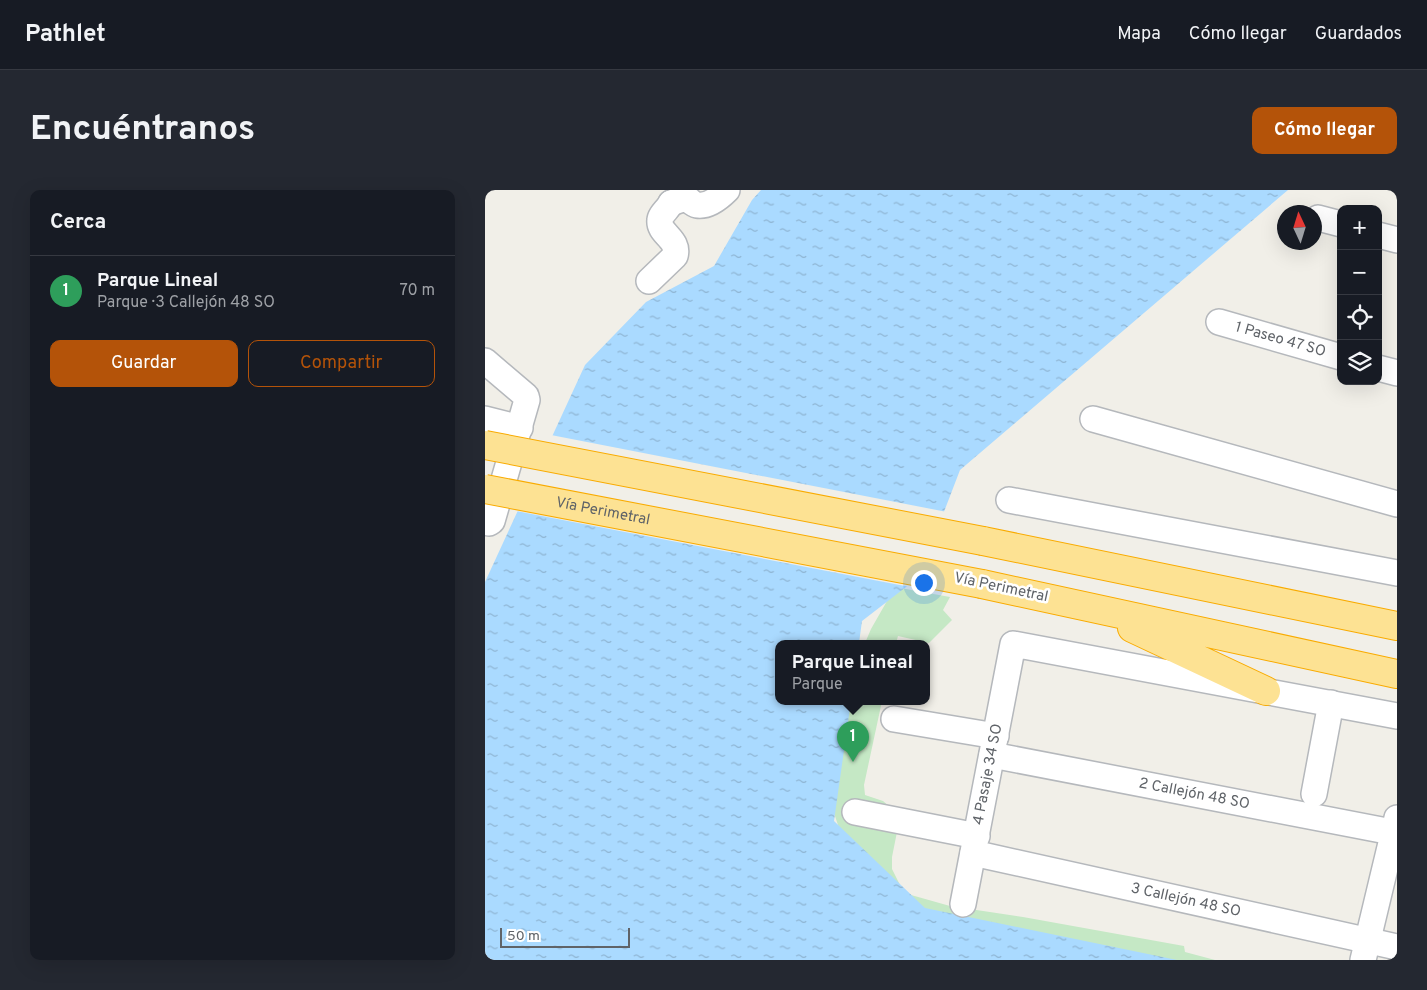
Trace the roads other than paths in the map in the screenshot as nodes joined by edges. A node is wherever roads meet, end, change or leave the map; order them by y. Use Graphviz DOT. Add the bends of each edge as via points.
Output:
graph roads {
  1 [pos="727,190"];
  2 [pos="666,197"];
  3 [pos="1382,236"];
  4 [pos="1397,240"];
  5 [pos="649,281"];
  6 [pos="1219,322"];
  7 [pos="1337,356"];
  8 [pos="485,362"];
  9 [pos="1382,369"];
  10 [pos="1397,374"];
  11 [pos="485,419"];
  12 [pos="1093,419"];
  13 [pos="519,428"];
  14 [pos="485,445"];
  15 [pos="485,489"];
  16 [pos="1009,500"];
  17 [pos="1397,504"];
  18 [pos="485,522"];
  19 [pos="1397,573"];
  20 [pos="1090,608"];
  21 [pos="1397,626"];
  22 [pos="1397,674"];
  23 [pos="1266,691"];
  24 [pos="1331,704"];
  25 [pos="1397,716"];
  26 [pos="894,718"];
  27 [pos="994,746"];
  28 [pos="1314,794"];
  29 [pos="855,812"];
  30 [pos="1396,828"];
  31 [pos="975,844"];
  32 [pos="963,904"];
  33 [pos="1397,947"];
  34 [pos="1365,951"];
  1 -- 2 [label="street" via="720,198 702,205 686,198"];
  2 -- 5 [label="street" via="661,227 677,250 675,256"];
  3 -- 4 [label="street"];
  6 -- 7 [label="street, 1 Paseo 47 SO"];
  8 -- 13 [label="street" via="526,396"];
  9 -- 10 [label="street"];
  11 -- 13 [label="street"];
  12 -- 17 [label="street"];
  13 -- 18 [label="street" via="492,521"];
  14 -- 21 [label="highway, bridge" via="983,541"];
  15 -- 20 [label="highway, Vía Perimetral, bridge" via="982,584"];
  16 -- 19 [label="street"];
  20 -- 22 [label="highway, Vía Perimetral"];
  20 -- 23 [label="highway"];
  23 -- 24 [label="street"];
  23 -- 27 [label="street, 4 Pasaje 34 SO" via="1013,644"];
  24 -- 25 [label="street"];
  24 -- 28 [label="street"];
  26 -- 27 [label="street, 2 Callejón 48 SO"];
  27 -- 30 [label="street, 2 Callejón 48 SO"];
  27 -- 31 [label="street, 4 Pasaje 34 SO"];
  29 -- 31 [label="street, 3 Callejón 48 SO"];
  30 -- 34 [label="street"];
  31 -- 32 [label="street, 4 Pasaje 34 SO"];
  31 -- 34 [label="street, 3 Callejón 48 SO"];
  33 -- 34 [label="street, 3 Callejón 48 SO"];
}
